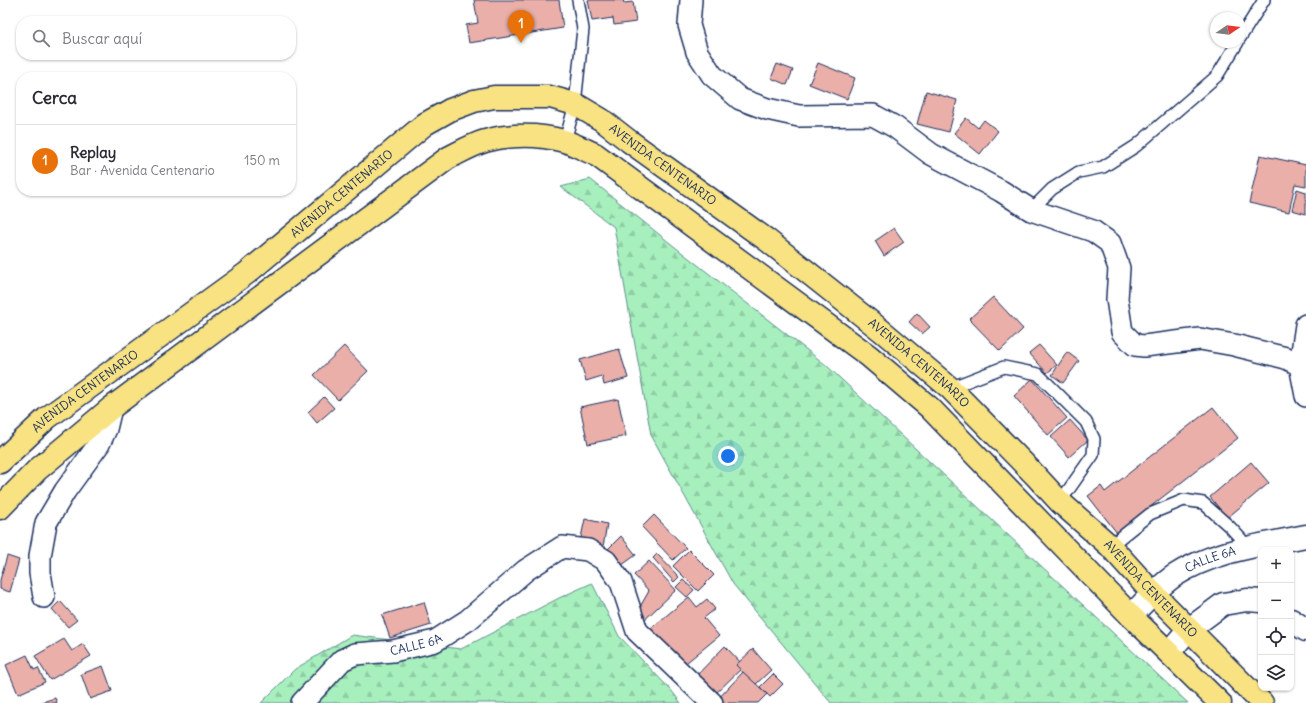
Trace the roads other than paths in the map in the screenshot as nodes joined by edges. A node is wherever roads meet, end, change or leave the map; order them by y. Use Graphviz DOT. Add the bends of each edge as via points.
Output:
graph roads {
  1 [pos="578,0"];
  2 [pos="691,0"];
  3 [pos="1264,0"];
  4 [pos="1246,28"];
  5 [pos="1234,48"];
  6 [pos="575,104"];
  7 [pos="565,141"];
  8 [pos="1031,210"];
  9 [pos="1306,325"];
  10 [pos="1300,365"];
  11 [pos="950,388"];
  12 [pos="1306,396"];
  13 [pos="112,408"];
  14 [pos="0,462"];
  15 [pos="1035,475"];
  16 [pos="1014,494"];
  17 [pos="1060,502"];
  18 [pos="0,508"];
  19 [pos="1306,536"];
  20 [pos="1110,546"];
  21 [pos="1242,550"];
  22 [pos="1153,593"];
  23 [pos="44,597"];
  24 [pos="1258,601"];
  25 [pos="1131,616"];
  26 [pos="1294,622"];
  27 [pos="1188,630"];
  28 [pos="1306,630"];
  29 [pos="1169,652"];
  30 [pos="302,703"];
  31 [pos="712,703"];
  32 [pos="1220,703"];
  33 [pos="1262,703"];
  1 -- 6 [label="lane" via="583,29"];
  2 -- 8 [label="street" via="690,25 697,52 712,75 740,99 767,109 799,116 873,116 895,127 931,154 1002,191"];
  3 -- 4 [label="lane"];
  5 -- 8 [label="lane" via="1217,76 1136,146 1103,167 1079,172 1052,189"];
  6 -- 7 [label="lane"];
  6 -- 11 [label="main road, AVENIDA CENTENARIO" via="602,120 767,240"];
  6 -- 14 [label="main road, AVENIDA CENTENARIO" via="550,97 494,97 450,110 425,124 247,272 47,418"];
  7 -- 13 [label="main road, AVENIDA CENTENARIO" via="533,136 510,136 484,141 448,158"];
  7 -- 16 [label="main road, AVENIDA CENTENARIO" via="595,154 869,356 930,408"];
  8 -- 10 [label="street" via="1093,232 1110,243 1119,268 1117,299 1122,332 1135,345 1200,339 1286,358"];
  9 -- 10 [label="street"];
  10 -- 12 [label="street"];
  11 -- 15 [label="main road, AVENIDA CENTENARIO"];
  11 -- 17 [label="lane" via="1004,367 1038,374 1086,422 1094,440 1093,455"];
  13 -- 18 [label="main road, AVENIDA CENTENARIO" via="37,470"];
  13 -- 23 [label="street" via="106,429 98,444 46,523 40,556"];
  15 -- 16 [label="main road"];
  15 -- 17 [label="main road, AVENIDA CENTENARIO"];
  16 -- 25 [label="main road, AVENIDA CENTENARIO"];
  17 -- 20 [label="main road, AVENIDA CENTENARIO"];
  19 -- 21 [label="street, CALLE 6A"];
  20 -- 21 [label="lane" via="1150,514 1184,500 1203,503 1241,539"];
  20 -- 22 [label="main road, AVENIDA CENTENARIO"];
  21 -- 22 [label="street, CALLE 6A" via="1205,560 1174,576"];
  22 -- 25 [label="street, CALLE 6A"];
  22 -- 27 [label="main road, AVENIDA CENTENARIO"];
  24 -- 27 [label="street" via="1223,604"];
  25 -- 29 [label="main road, AVENIDA CENTENARIO"];
  26 -- 28 [label="street"];
  27 -- 29 [label="street"];
  27 -- 33 [label="main road, AVENIDA CENTENARIO"];
  29 -- 32 [label="main road, AVENIDA CENTENARIO"];
  30 -- 31 [label="street, CALLE 6A" via="342,660 355,654 393,651 435,641 468,620 526,570 562,547 588,550 606,561 621,582 637,630"];
}
